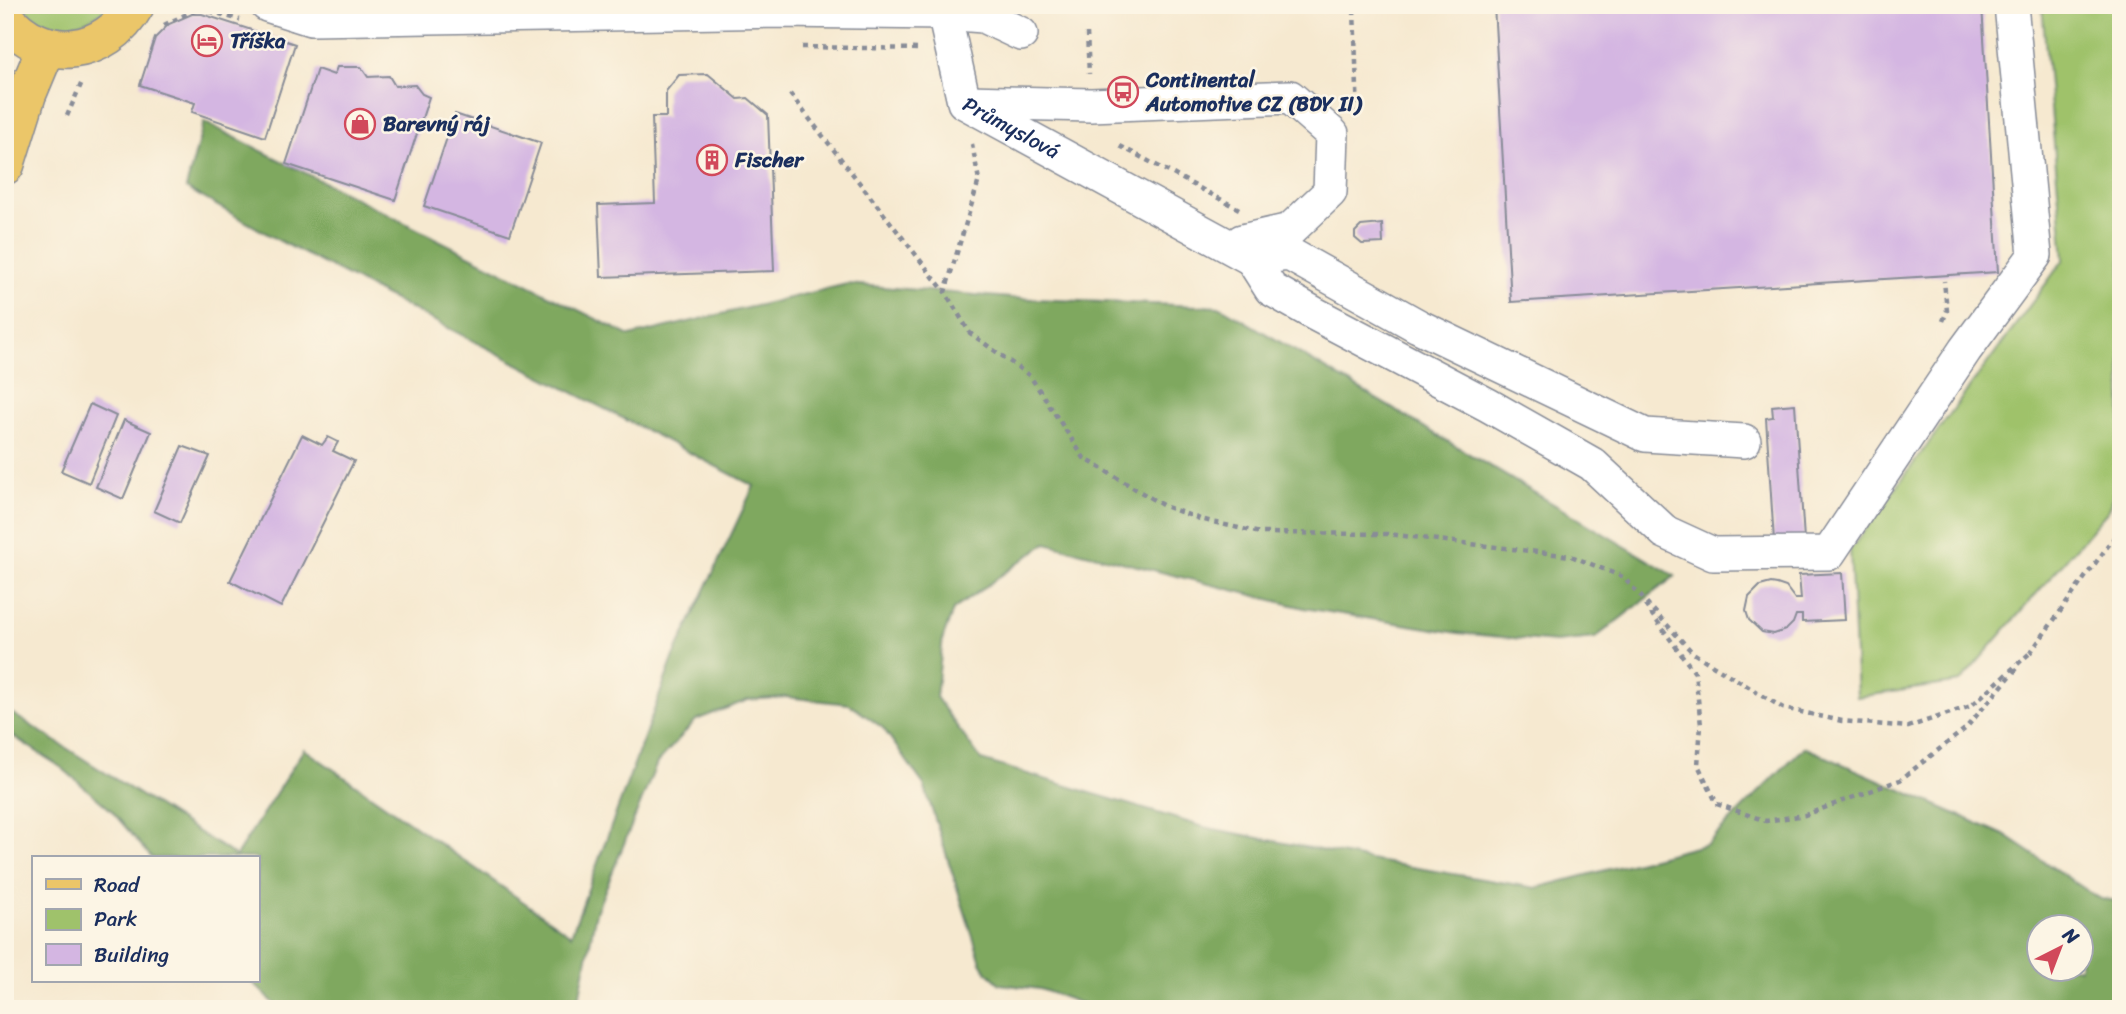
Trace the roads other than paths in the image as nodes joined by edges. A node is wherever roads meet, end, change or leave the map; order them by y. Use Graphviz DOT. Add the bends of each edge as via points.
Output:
graph roads {
  1 [pos="267,5"];
  2 [pos="2011,5"];
  3 [pos="138,7"];
  4 [pos="944,13"];
  5 [pos="5,18"];
  6 [pos="1021,34"];
  7 [pos="47,46"];
  8 [pos="964,102"];
  9 [pos="5,165"];
  10 [pos="1239,252"];
  11 [pos="1744,441"];
  1 -- 4 [label="street" via="311,19 780,11"];
  2 -- 10 [label="street" via="2035,255 1965,350 1829,553 1713,554 1665,532 1592,464 1271,289"];
  3 -- 7 [label="main road" via="101,41 74,48"];
  4 -- 6 [label="street" via="983,16"];
  4 -- 8 [label="street, Průmyslová"];
  5 -- 7 [label="main road" via="27,38"];
  7 -- 9 [label="main road"];
  8 -- 10 [label="street, Průmyslová"];
  8 -- 10 [label="street" via="1091,105 1290,97 1332,134 1330,192 1290,230"];
  10 -- 11 [label="street" via="1289,254 1418,326 1645,435"];
}
